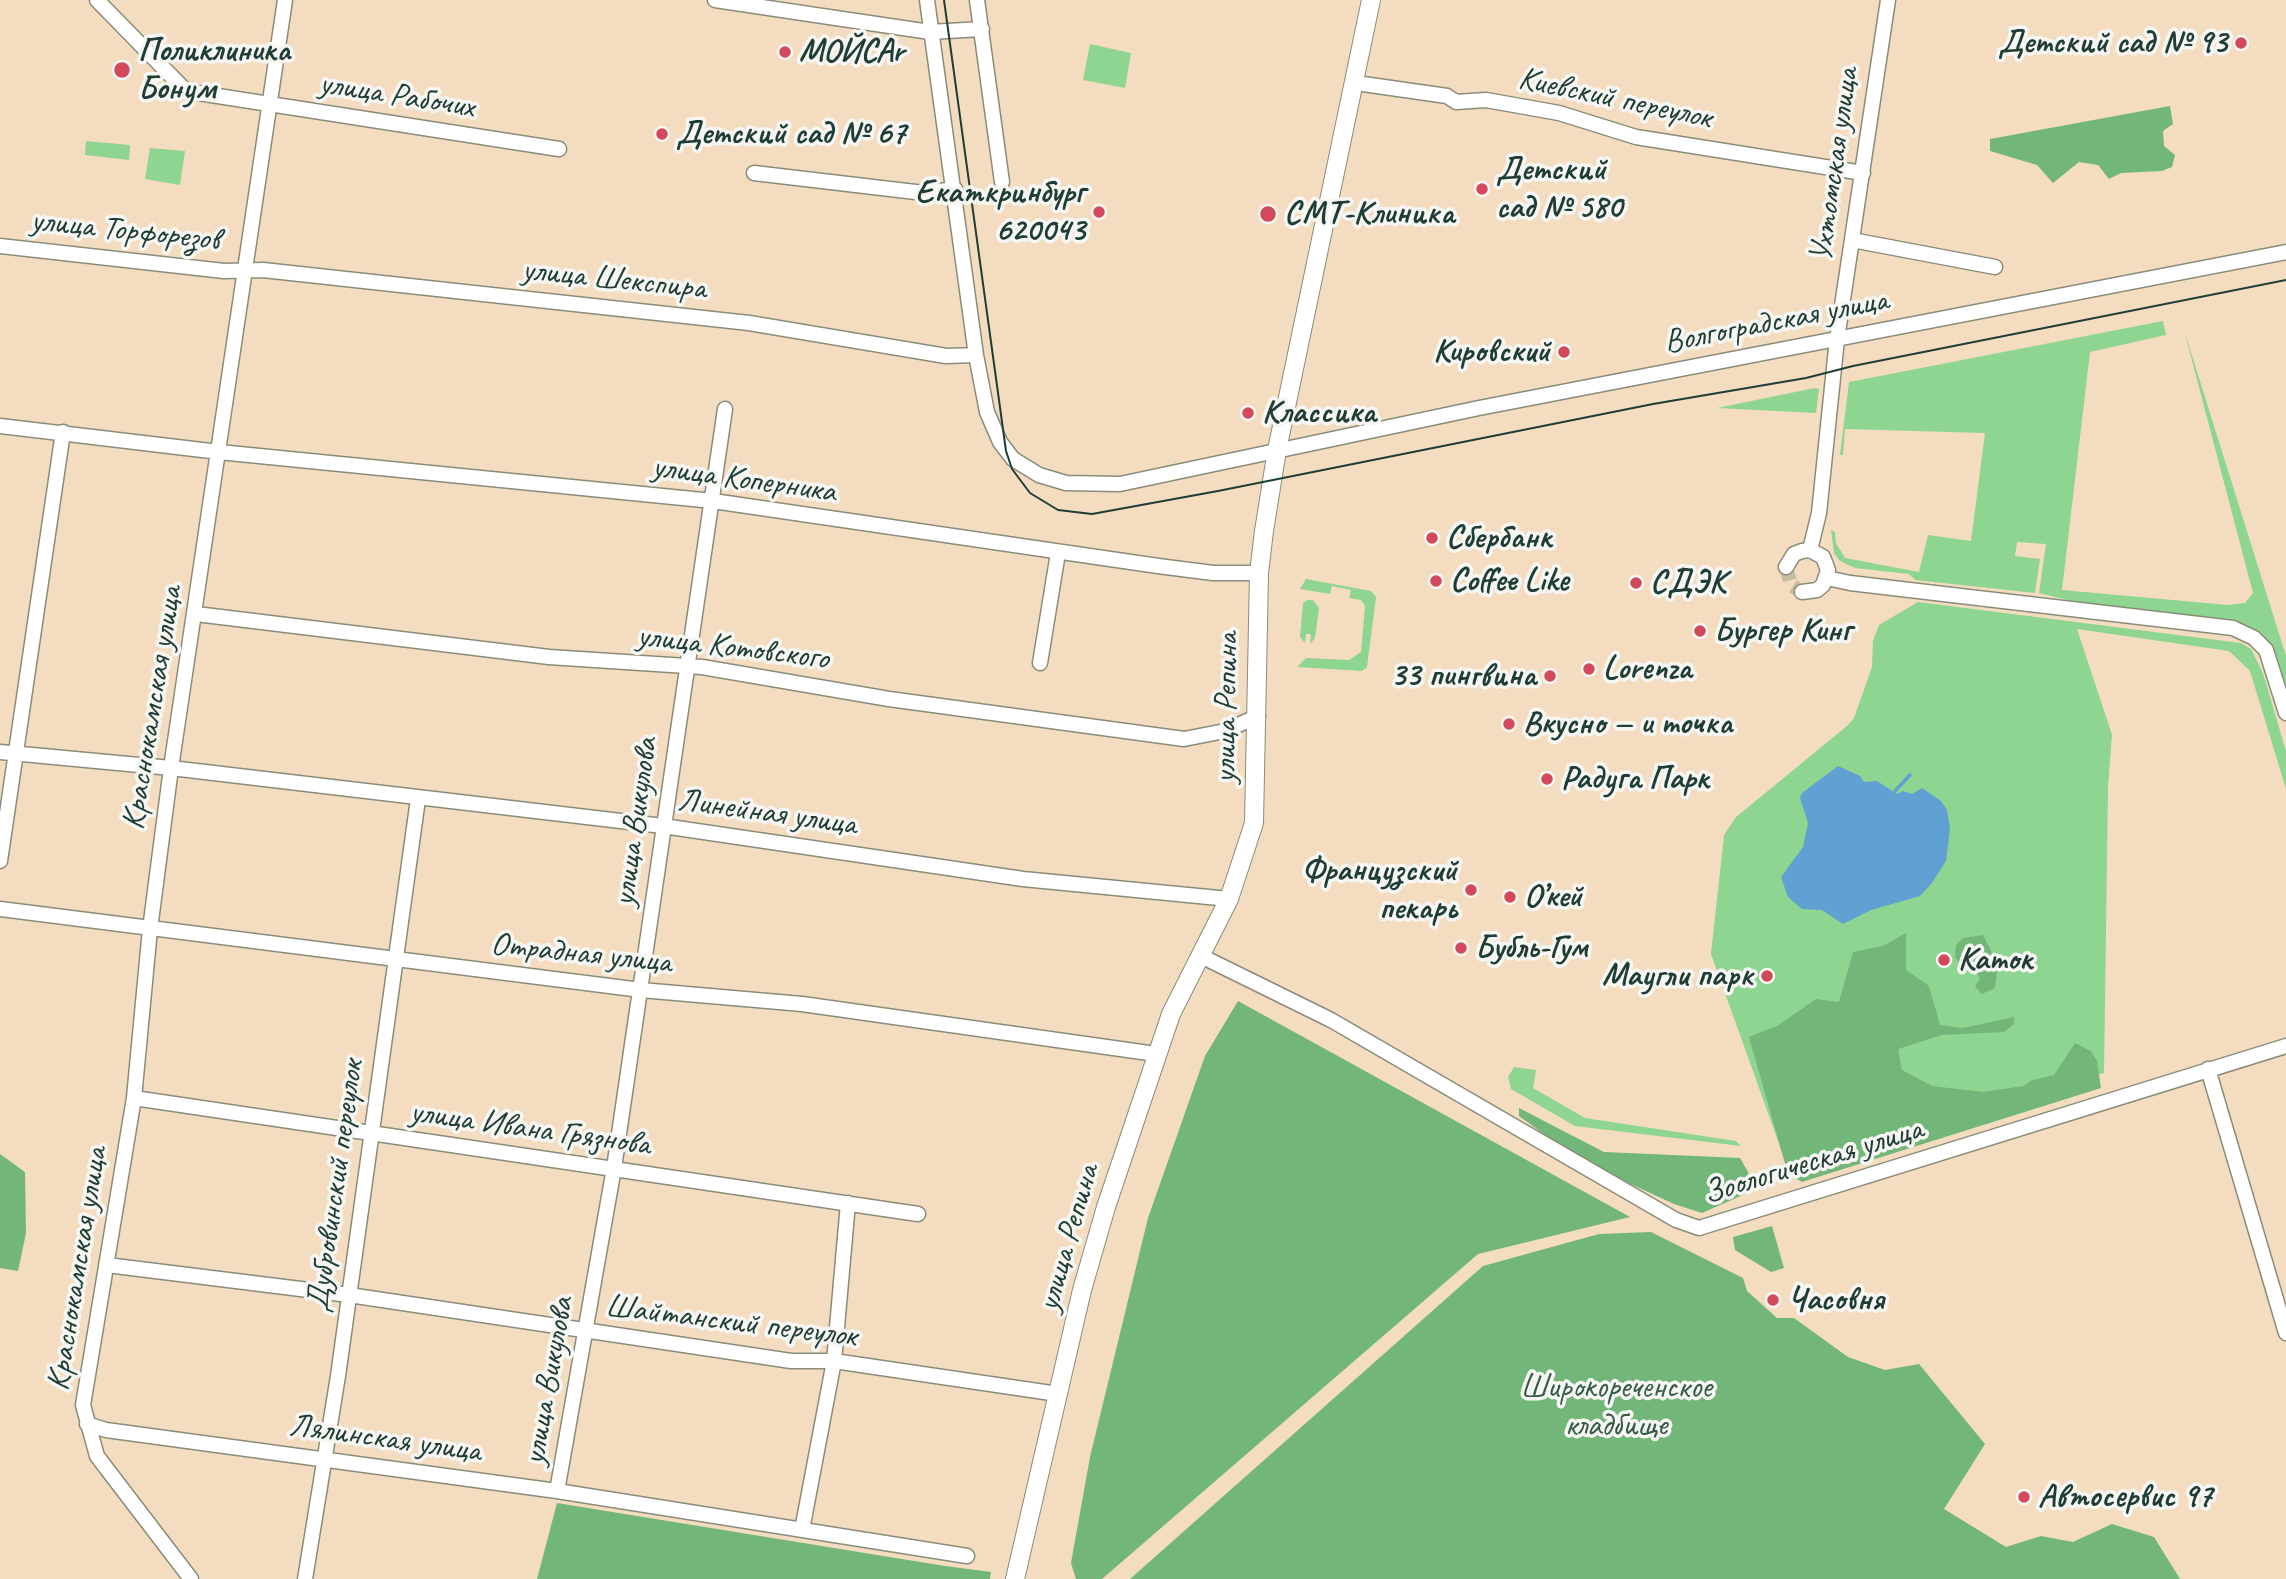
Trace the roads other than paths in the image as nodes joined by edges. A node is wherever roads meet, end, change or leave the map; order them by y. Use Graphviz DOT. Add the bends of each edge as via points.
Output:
graph roads {
  1 [pos="97,0"];
  2 [pos="285,0"];
  3 [pos="715,0"];
  4 [pos="927,0"];
  5 [pos="976,0"];
  6 [pos="1371,0"];
  7 [pos="1888,0"];
  8 [pos="784,5"];
  9 [pos="982,29"];
  10 [pos="930,32"];
  11 [pos="1356,83"];
  12 [pos="269,105"];
  13 [pos="559,149"];
  14 [pos="754,173"];
  15 [pos="1863,173"];
  16 [pos="1002,182"];
  17 [pos="955,190"];
  18 [pos="1852,240"];
  19 [pos="0,246"];
  20 [pos="2286,252"];
  21 [pos="1995,267"];
  22 [pos="244,271"];
  23 [pos="1836,339"];
  24 [pos="976,355"];
  25 [pos="725,409"];
  26 [pos="0,426"];
  27 [pos="63,432"];
  28 [pos="1277,450"];
  29 [pos="219,452"];
  30 [pos="713,501"];
  31 [pos="1810,550"];
  32 [pos="1058,552"];
  33 [pos="1786,567"];
  34 [pos="1259,573"];
  35 [pos="1827,578"];
  36 [pos="1802,592"];
  37 [pos="196,614"];
  38 [pos="1040,663"];
  39 [pos="685,666"];
  40 [pos="2286,713"];
  41 [pos="1258,716"];
  42 [pos="7,753"];
  43 [pos="170,768"];
  44 [pos="418,799"];
  45 [pos="663,826"];
  46 [pos="0,861"];
  47 [pos="1229,899"];
  48 [pos="0,909"];
  49 [pos="149,929"];
  50 [pos="1201,956"];
  51 [pos="394,961"];
  52 [pos="641,990"];
  53 [pos="2286,1046"];
  54 [pos="1156,1054"];
  55 [pos="2208,1069"];
  56 [pos="134,1098"];
  57 [pos="372,1135"];
  58 [pos="614,1168"];
  59 [pos="848,1203"];
  60 [pos="918,1214"];
  61 [pos="107,1265"];
  62 [pos="349,1295"];
  63 [pos="587,1333"];
  64 [pos="2286,1333"];
  65 [pos="834,1361"];
  66 [pos="1058,1394"];
  67 [pos="87,1424"];
  68 [pos="326,1459"];
  69 [pos="557,1491"];
  70 [pos="802,1530"];
  71 [pos="967,1556"];
  72 [pos="191,1579"];
  73 [pos="305,1579"];
  74 [pos="1015,1579"];
  1 -- 12 [label="street, улица Рабочих" via="183,88"];
  2 -- 12 [label="street, Краснокамская улица"];
  3 -- 8 [label="street"];
  4 -- 10 [label="street"];
  5 -- 9 [label="street"];
  6 -- 11 [label="main road, улица Репина"];
  7 -- 15 [label="street, Ухтомская улица"];
  8 -- 10 [label="street"];
  9 -- 10 [label="street"];
  9 -- 16 [label="street"];
  10 -- 17 [label="street"];
  11 -- 15 [label="street, Киевский переулок" via="1447,96 1456,102 1486,100 1559,113 1636,136"];
  11 -- 28 [label="main road, улица Репина"];
  12 -- 13 [label="street, улица Рабочих"];
  12 -- 22 [label="street, Краснокамская улица"];
  14 -- 17 [label="street" via="924,193"];
  15 -- 18 [label="street, Ухтомская улица"];
  17 -- 24 [label="street"];
  18 -- 21 [label="street"];
  18 -- 23 [label="street, Ухтомская улица"];
  19 -- 22 [label="street, улица Торфорезов"];
  20 -- 23 [label="street, Волгоградская улица"];
  22 -- 24 [label="street, улица Шекспира" via="749,323 946,356"];
  22 -- 29 [label="street, Краснокамская улица"];
  23 -- 28 [label="street, Волгоградская улица"];
  23 -- 31 [label="street, Ухтомская улица" via="1819,513"];
  24 -- 28 [label="street" via="987,412 1000,442 1013,459 1052,480 1120,484"];
  25 -- 30 [label="street, улица Викулова"];
  26 -- 27 [label="street, улица Коперника"];
  27 -- 29 [label="street, улица Коперника"];
  27 -- 42 [label="street"];
  28 -- 34 [label="main road, улица Репина"];
  29 -- 30 [label="street, улица Коперника"];
  29 -- 37 [label="street, Краснокамская улица"];
  30 -- 32 [label="street, улица Коперника"];
  30 -- 39 [label="street, улица Викулова"];
  31 -- 33 [label="street" via="1794,554"];
  31 -- 35 [label="street" via="1827,563"];
  32 -- 34 [label="street, улица Коперника" via="1213,573"];
  32 -- 38 [label="street"];
  34 -- 41 [label="main road, улица Репина"];
  35 -- 36 [label="street" via="1817,590"];
  35 -- 40 [label="street" via="2233,628 2266,650"];
  37 -- 39 [label="street, улица Котовского" via="549,657"];
  37 -- 43 [label="street, Краснокамская улица"];
  39 -- 41 [label="street, улица Котовского" via="1184,739 1225,731"];
  39 -- 45 [label="street, улица Викулова"];
  41 -- 47 [label="main road, улица Репина" via="1254,824"];
  42 -- 43 [label="street, Линейная улица"];
  42 -- 46 [label="street"];
  43 -- 44 [label="street, Линейная улица"];
  43 -- 49 [label="street, Краснокамская улица"];
  44 -- 45 [label="street, Линейная улица"];
  44 -- 51 [label="street, Дубровинский переулок"];
  45 -- 47 [label="street, Линейная улица" via="1023,880"];
  45 -- 52 [label="street, улица Викулова"];
  47 -- 50 [label="main road, улица Репина"];
  48 -- 49 [label="street, Отрадная улица"];
  49 -- 51 [label="street, Отрадная улица"];
  49 -- 56 [label="street, Краснокамская улица"];
  50 -- 54 [label="main road, улица Репина"];
  50 -- 55 [label="street, Зоологическая улица" via="1331,1020 1676,1220 1699,1228"];
  51 -- 52 [label="street, Отрадная улица"];
  51 -- 57 [label="street, Дубровинский переулок"];
  52 -- 54 [label="street, Отрадная улица" via="802,1004"];
  52 -- 58 [label="street, улица Викулова"];
  53 -- 55 [label="street, Зоологическая улица"];
  54 -- 66 [label="main road, улица Репина" via="1102,1219"];
  55 -- 64 [label="street"];
  56 -- 57 [label="street, улица Ивана Грязнова"];
  56 -- 61 [label="street, Краснокамская улица"];
  57 -- 58 [label="street, улица Ивана Грязнова"];
  57 -- 62 [label="street, Дубровинский переулок"];
  58 -- 59 [label="street, улица Ивана Грязнова"];
  58 -- 63 [label="street, улица Викулова"];
  59 -- 60 [label="street, улица Ивана Грязнова"];
  59 -- 65 [label="street"];
  61 -- 62 [label="street, Шайтанский переулок"];
  61 -- 67 [label="street, Краснокамская улица" via="83,1405"];
  62 -- 63 [label="street, Шайтанский переулок"];
  62 -- 68 [label="street, Дубровинский переулок"];
  63 -- 65 [label="street, Шайтанский переулок" via="790,1361"];
  63 -- 69 [label="street, улица Викулова"];
  65 -- 66 [label="street, Шайтанский переулок"];
  65 -- 70 [label="street"];
  66 -- 74 [label="main road, улица Репина"];
  67 -- 68 [label="street, Лялинская улица"];
  67 -- 72 [label="street, Краснокамская улица" via="97,1456"];
  68 -- 69 [label="street, Лялинская улица"];
  68 -- 73 [label="street, Дубровинский переулок"];
  69 -- 70 [label="street, Лялинская улица"];
  70 -- 71 [label="street, Лялинская улица"];
}
